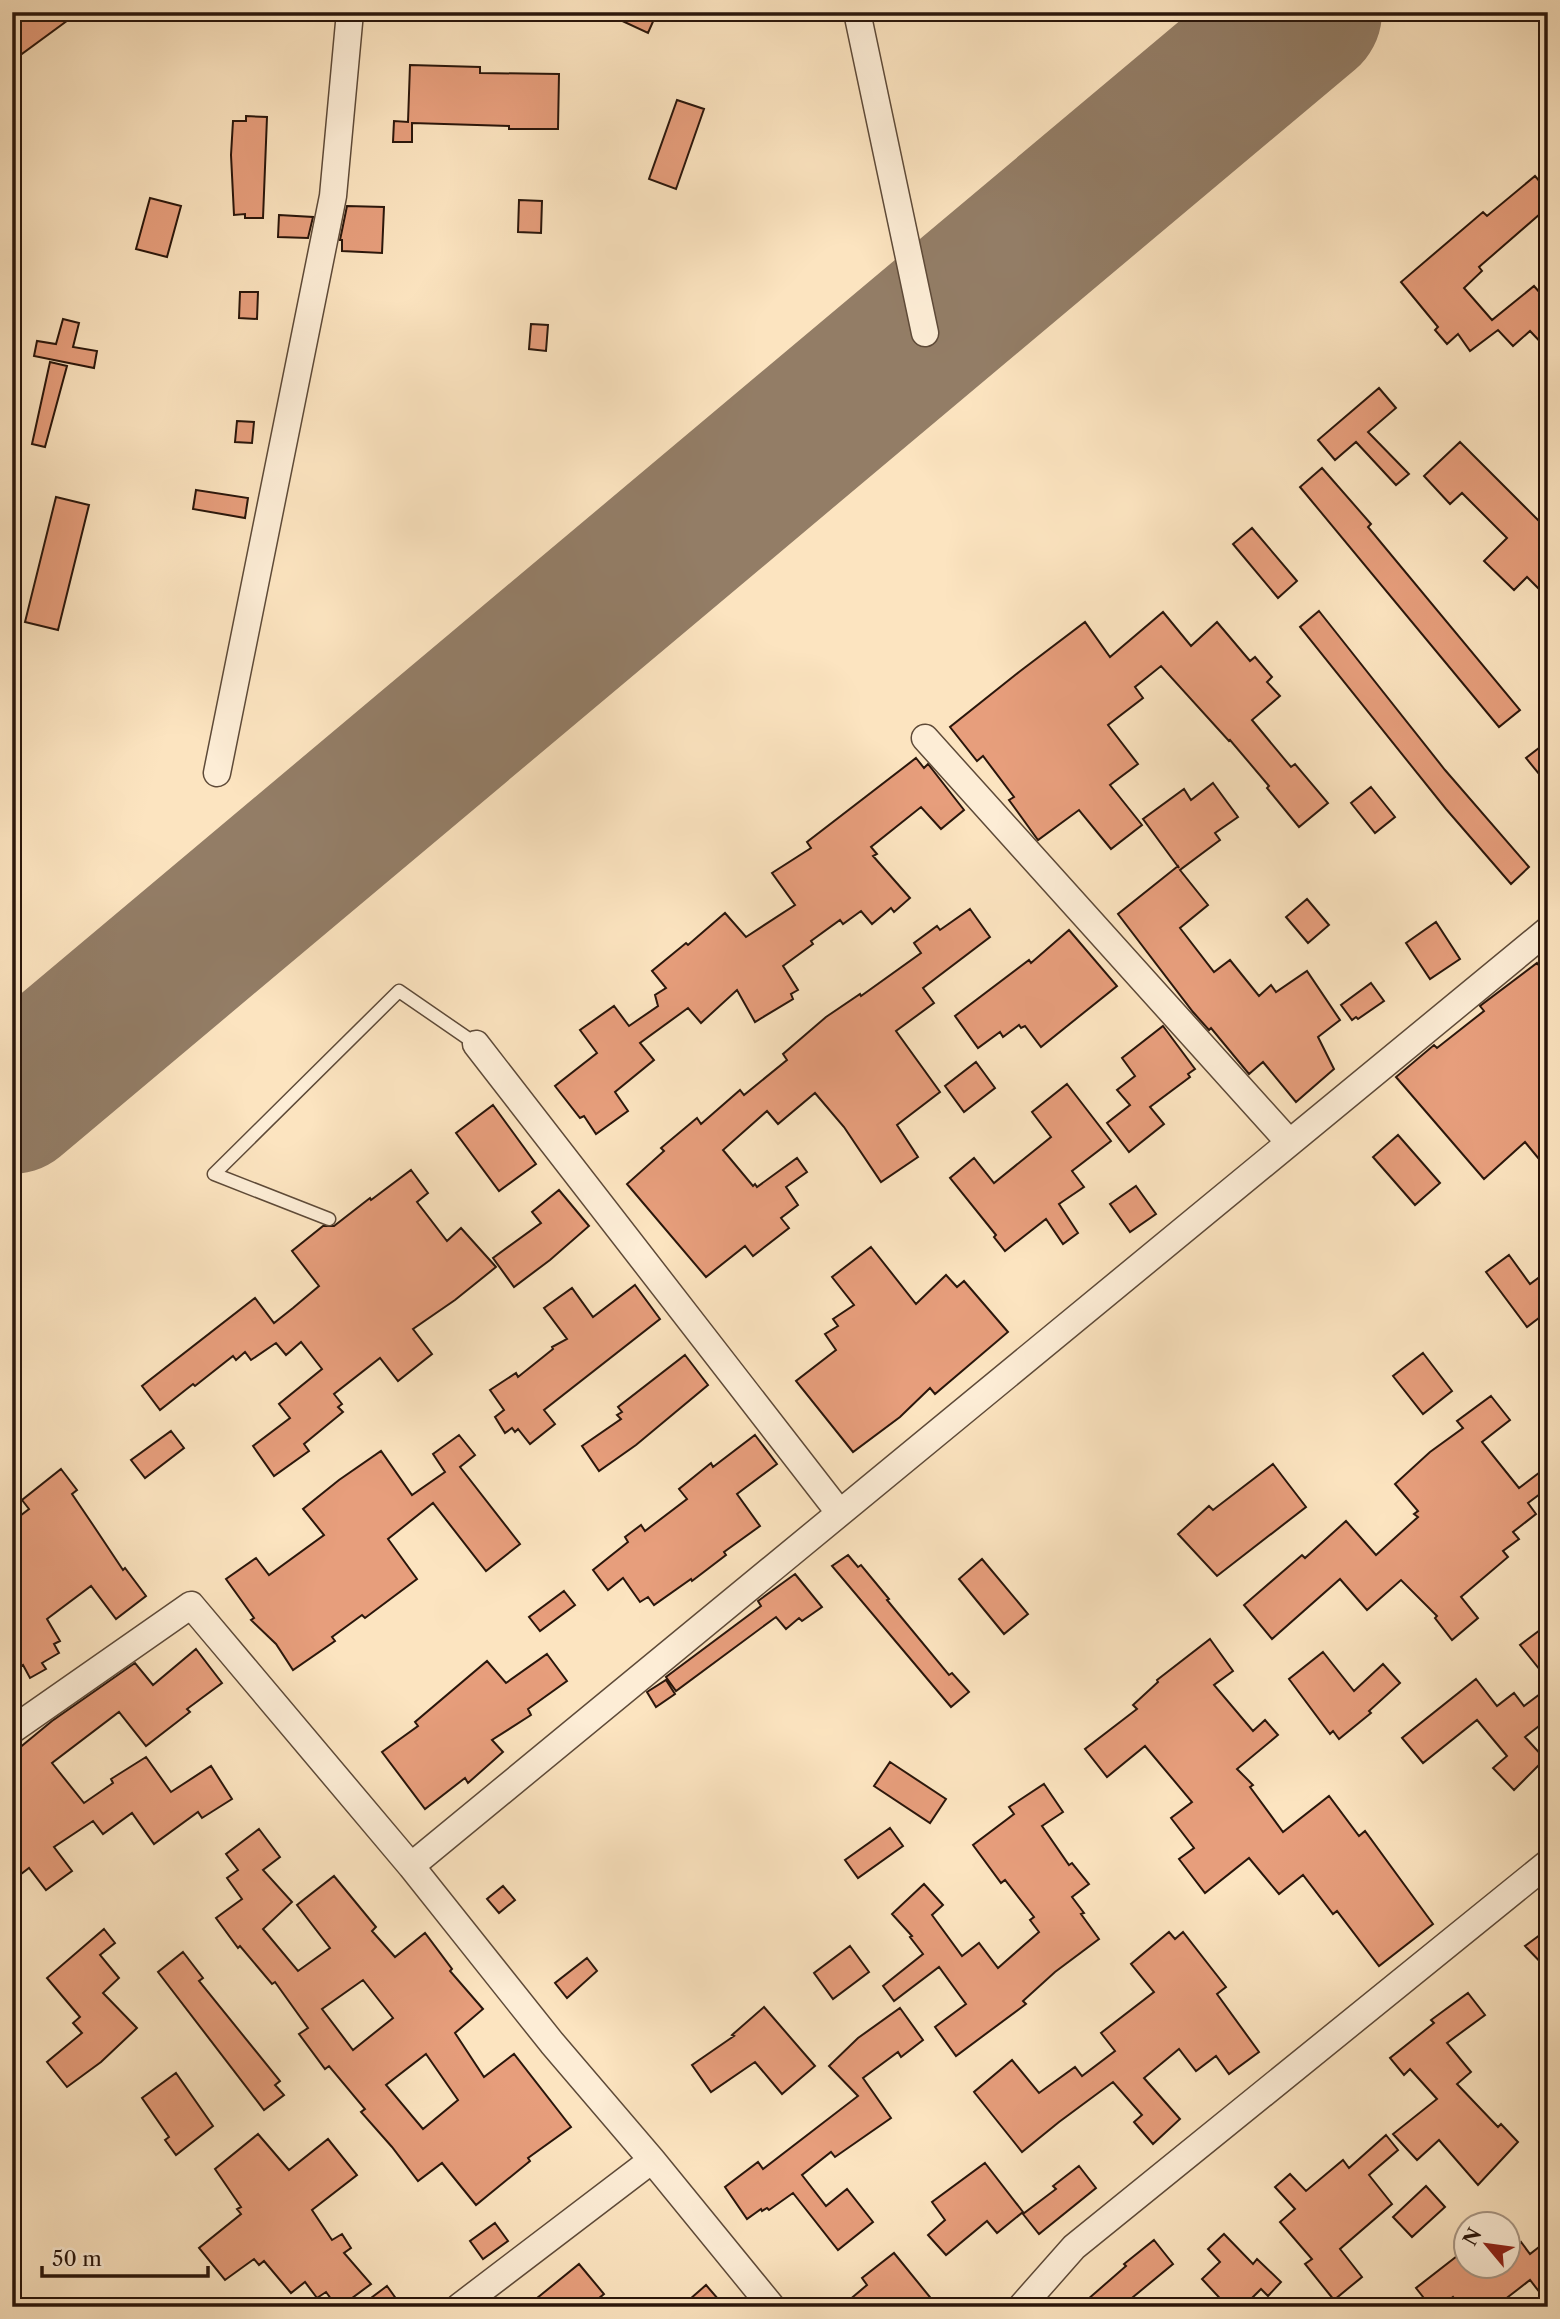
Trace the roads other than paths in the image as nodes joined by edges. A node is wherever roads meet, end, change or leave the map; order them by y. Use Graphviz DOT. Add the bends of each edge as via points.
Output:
graph roads {
  1 [pos="350,12"];
  2 [pos="857,12"];
  3 [pos="925,333"];
  4 [pos="925,738"];
  5 [pos="217,773"];
  6 [pos="1548,930"];
  7 [pos="477,1044"];
  8 [pos="1289,1142"];
  9 [pos="329,1219"];
  10 [pos="839,1512"];
  11 [pos="12,1730"];
  12 [pos="1548,1863"];
  13 [pos="411,1866"];
  14 [pos="652,2160"];
  15 [pos="459,2307"];
  16 [pos="772,2307"];
  17 [pos="1021,2307"];
  1 -- 5 [label="street" via="333,196"];
  2 -- 3 [label="street"];
  4 -- 8 [label="street"];
  6 -- 8 [label="street"];
  7 -- 9 [label="lane" via="399,991 214,1174"];
  7 -- 10 [label="street"];
  8 -- 10 [label="street"];
  10 -- 13 [label="street"];
  11 -- 13 [label="street" via="191,1605"];
  12 -- 17 [label="street" via="1074,2247"];
  13 -- 14 [label="street"];
  14 -- 15 [label="street"];
  14 -- 16 [label="street"];
}
